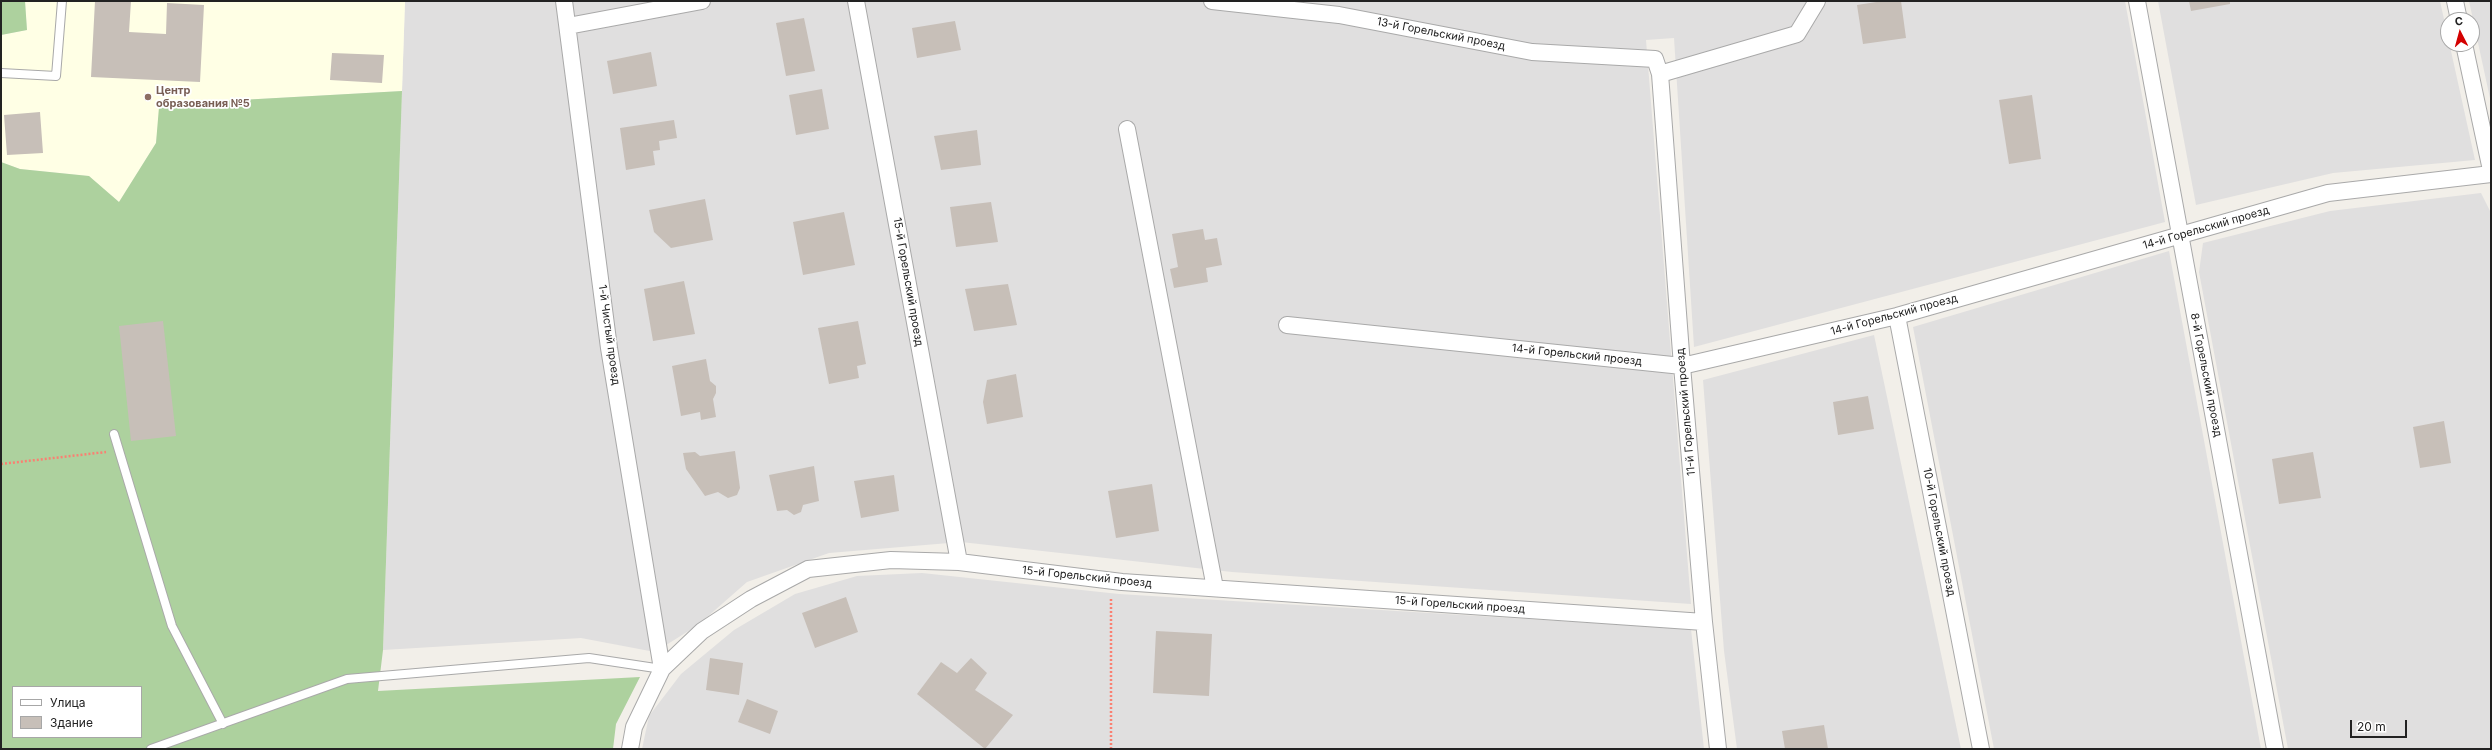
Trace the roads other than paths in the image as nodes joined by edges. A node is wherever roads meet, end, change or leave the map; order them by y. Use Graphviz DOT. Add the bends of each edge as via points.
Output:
graph roads {
  1 [pos="62,1"];
  2 [pos="564,1"];
  3 [pos="702,1"];
  4 [pos="856,1"];
  5 [pos="1212,1"];
  6 [pos="1817,1"];
  7 [pos="2137,1"];
  8 [pos="2455,1"];
  9 [pos="1340,8"];
  10 [pos="2457,12"];
  11 [pos="568,26"];
  12 [pos="2466,52"];
  13 [pos="1,73"];
  14 [pos="1660,74"];
  15 [pos="1127,129"];
  16 [pos="2491,170"];
  17 [pos="2491,174"];
  18 [pos="2180,235"];
  19 [pos="1897,316"];
  20 [pos="1287,325"];
  21 [pos="1682,366"];
  22 [pos="114,434"];
  23 [pos="959,562"];
  24 [pos="1215,588"];
  25 [pos="1704,622"];
  26 [pos="662,668"];
  27 [pos="223,724"];
  28 [pos="151,749"];
  29 [pos="630,749"];
  30 [pos="1718,749"];
  31 [pos="1981,749"];
  32 [pos="2275,749"];
  1 -- 13 [label="lane" via="56,76"];
  2 -- 11 [label="street, 1-й Чистый проезд"];
  3 -- 11 [label="street"];
  4 -- 23 [label="street, 15-й Горельский проезд"];
  5 -- 9 [label="street, 13-й Горельский проезд"];
  6 -- 14 [label="street" via="1797,34"];
  7 -- 18 [label="street, 8-й Горельский проезд"];
  8 -- 10 [label="street"];
  9 -- 14 [label="street, 13-й Горельский проезд" via="1532,52 1655,59"];
  11 -- 26 [label="street, 1-й Чистый проезд" via="609,348"];
  12 -- 16 [label="street"];
  14 -- 21 [label="street, 11-й Горельский проезд"];
  15 -- 24 [label="street"];
  17 -- 18 [label="street, 14-й Горельский проезд" via="2328,193"];
  18 -- 19 [label="street, 14-й Горельский проезд"];
  18 -- 32 [label="street, 8-й Горельский проезд"];
  19 -- 21 [label="street, 14-й Горельский проезд"];
  19 -- 31 [label="street, 10-й Горельский проезд"];
  20 -- 21 [label="street, 14-й Горельский проезд"];
  21 -- 25 [label="street, 11-й Горельский проезд"];
  22 -- 27 [label="lane" via="172,626"];
  23 -- 24 [label="street, 15-й Горельский проезд" via="1112,581"];
  23 -- 26 [label="street, 15-й Горельский проезд" via="891,560 808,569 751,599 702,631"];
  24 -- 25 [label="street, 15-й Горельский проезд"];
  25 -- 30 [label="street, 11-й Горельский проезд"];
  26 -- 27 [label="lane" via="589,658 347,679"];
  26 -- 29 [label="street, 15-й Горельский проезд" via="634,727"];
  27 -- 28 [label="lane"];
}
